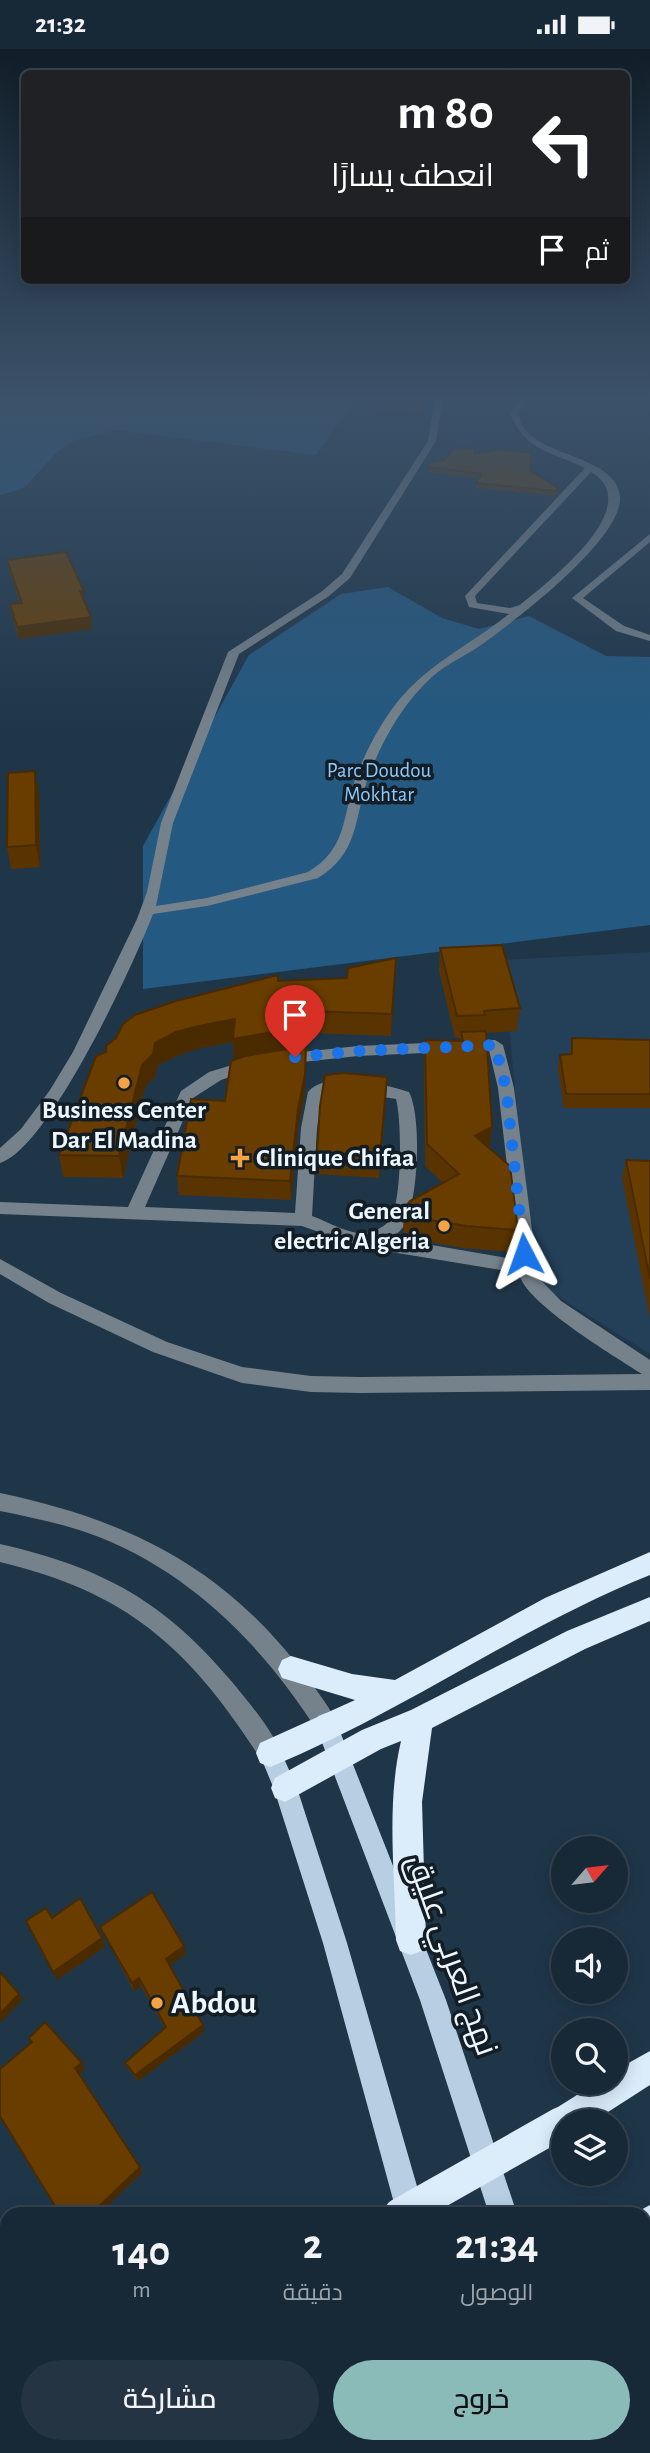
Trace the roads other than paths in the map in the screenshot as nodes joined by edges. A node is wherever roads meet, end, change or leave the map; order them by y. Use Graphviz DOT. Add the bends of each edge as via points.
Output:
graph roads {
  1 [pos="388,510"];
  2 [pos="550,510"];
  3 [pos="613,510"];
  4 [pos="650,537"];
  5 [pos="524,607"];
  6 [pos="650,638"];
  7 [pos="147,911"];
  8 [pos="0,1157"];
  9 [pos="0,1208"];
  10 [pos="134,1213"];
  11 [pos="303,1220"];
  12 [pos="361,1240"];
  13 [pos="0,1266"];
  14 [pos="527,1268"];
  15 [pos="650,1370"];
  16 [pos="650,1382"];
  17 [pos="0,1502"];
  18 [pos="0,1553"];
  19 [pos="650,1563"];
  20 [pos="650,1609"];
  21 [pos="290,1669"];
  22 [pos="398,1693"];
  23 [pos="419,1720"];
  24 [pos="326,1724"];
  25 [pos="270,1753"];
  26 [pos="340,1757"];
  27 [pos="285,1788"];
  28 [pos="411,1940"];
  29 [pos="650,2067"];
  30 [pos="409,2207"];
  31 [pos="412,2207"];
  32 [pos="501,2207"];
  1 -- 7 [label="street" via="346,576 234,652 167,823"];
  2 -- 5 [label="street" via="470,596 473,605 510,611"];
  3 -- 5 [label="street" via="578,558"];
  4 -- 6 [label="street" via="577,598 612,624"];
  5 -- 7 [label="street" via="430,673 401,703 362,779 351,831 326,869 207,902"];
  7 -- 8 [label="street" via="81,1052 56,1094 27,1133"];
  9 -- 10 [label="street"];
  10 -- 11 [label="street"];
  10 -- 14 [label="street" via="187,1095 215,1076 245,1065 295,1057 495,1045 506,1088"];
  11 -- 12 [label="street"];
  11 -- 12 [label="street" via="316,1092 330,1086 396,1093 406,1102 408,1115 405,1199 393,1230"];
  12 -- 14 [label="street"];
  13 -- 16 [label="street" via="55,1298 160,1347 242,1375 360,1385"];
  14 -- 15 [label="street" via="535,1288 555,1306"];
  17 -- 21 [label="street" via="96,1527 142,1546 219,1599"];
  18 -- 25 [label="street" via="70,1573 143,1609 172,1633 230,1697"];
  19 -- 22 [label="highway" via="530,1618"];
  20 -- 23 [label="highway" via="576,1640"];
  21 -- 22 [label="highway" via="352,1687"];
  21 -- 24 [label="street"];
  22 -- 24 [label="highway"];
  23 -- 26 [label="highway"];
  23 -- 28 [label="highway" via="408,1801"];
  24 -- 25 [label="highway"];
  24 -- 26 [label="main road, نهج العربي عليق"];
  25 -- 27 [label="main road"];
  26 -- 27 [label="highway"];
  26 -- 28 [label="main road, نهج العربي عليق"];
  27 -- 30 [label="main road" via="335,1943"];
  28 -- 32 [label="main road, نهج العربي عليق"];
  29 -- 31 [label="highway, bridge"];
}
